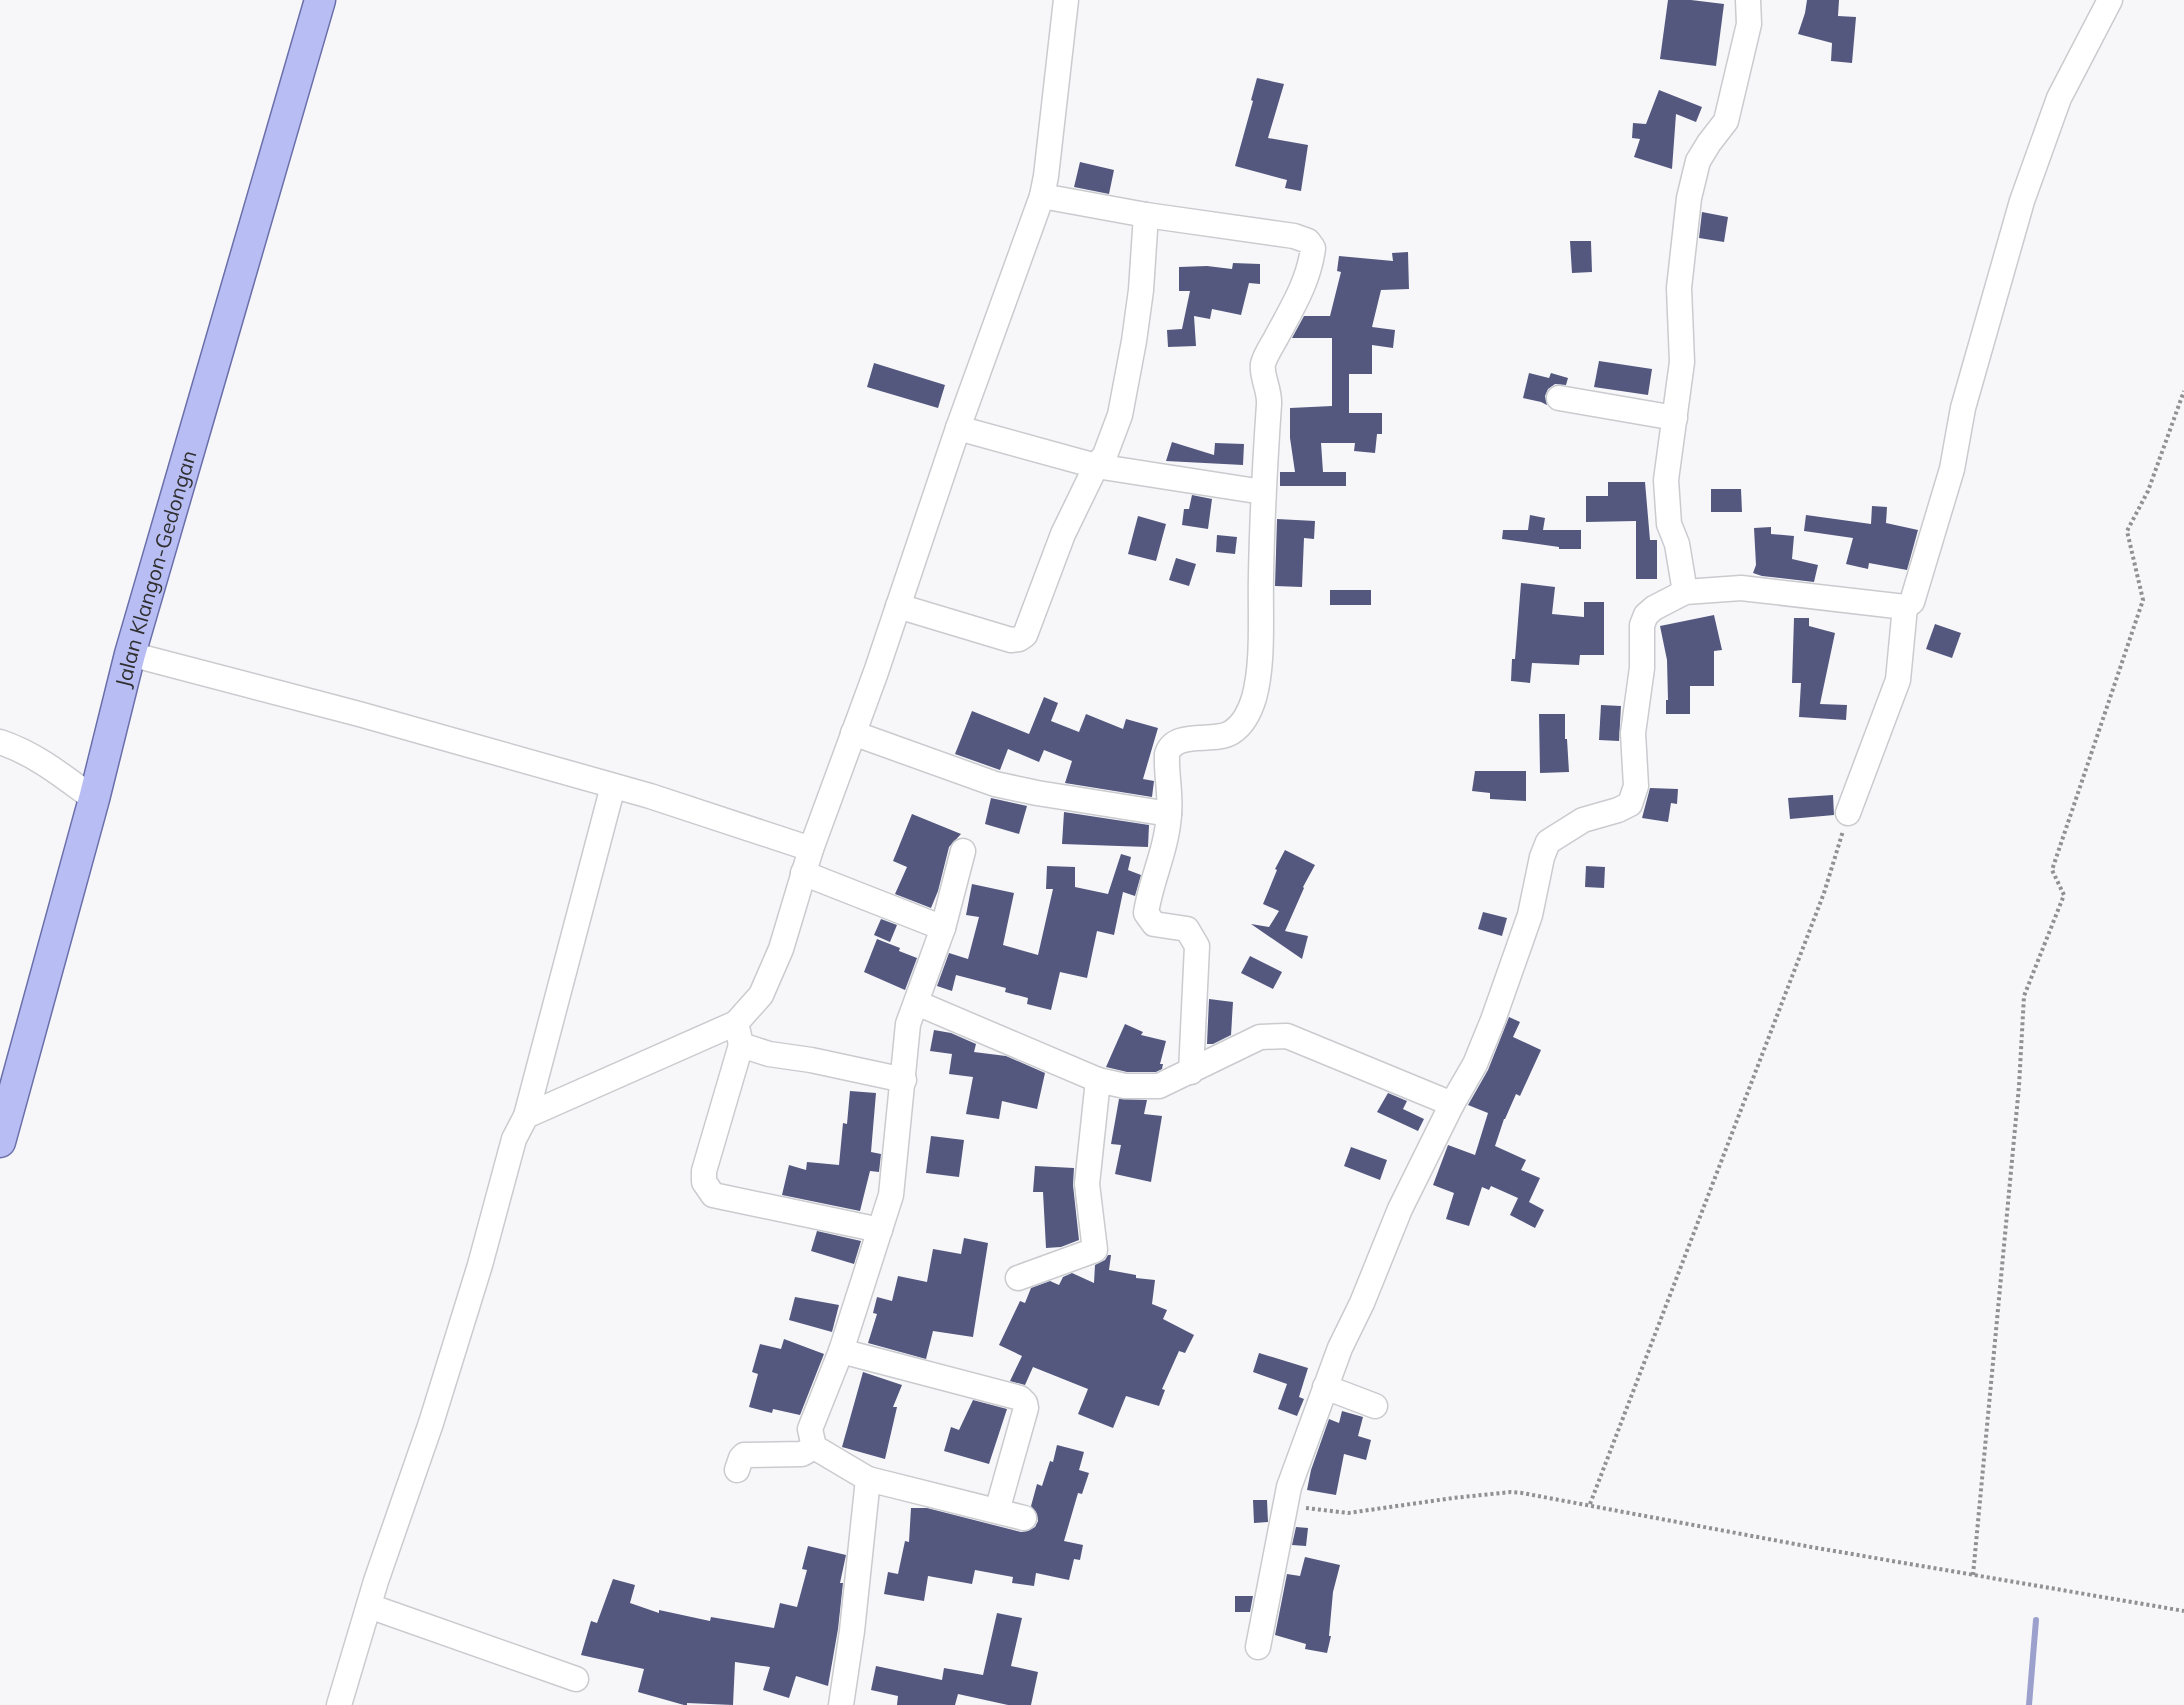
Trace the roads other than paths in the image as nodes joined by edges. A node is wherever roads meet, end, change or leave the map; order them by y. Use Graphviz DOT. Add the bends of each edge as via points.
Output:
graph roads {
  1 [pos="320,0"];
  2 [pos="1066,0"];
  3 [pos="1748,0"];
  4 [pos="2110,0"];
  5 [pos="1042,196"];
  6 [pos="1146,215"];
  7 [pos="1560,398"];
  8 [pos="1675,418"];
  9 [pos="958,428"];
  10 [pos="1096,466"];
  11 [pos="1263,492"];
  12 [pos="1685,592"];
  13 [pos="898,606"];
  14 [pos="1905,607"];
  15 [pos="130,654"];
  16 [pos="853,733"];
  17 [pos="0,742"];
  18 [pos="613,786"];
  19 [pos="94,799"];
  20 [pos="1848,813"];
  21 [pos="1169,814"];
  22 [pos="811,849"];
  23 [pos="963,851"];
  24 [pos="803,873"];
  25 [pos="943,928"];
  26 [pos="917,1003"];
  27 [pos="739,1034"];
  28 [pos="1191,1072"];
  29 [pos="904,1080"];
  30 [pos="1098,1080"];
  31 [pos="1452,1104"];
  32 [pos="526,1116"];
  33 [pos="0,1142"];
  34 [pos="880,1230"];
  35 [pos="1018,1278"];
  36 [pos="841,1351"];
  37 [pos="1325,1387"];
  38 [pos="1375,1406"];
  39 [pos="814,1447"];
  40 [pos="737,1470"];
  41 [pos="868,1479"];
  42 [pos="997,1511"];
  43 [pos="1024,1518"];
  44 [pos="369,1606"];
  45 [pos="1258,1647"];
  46 [pos="576,1679"];
  47 [pos="339,1705"];
  48 [pos="841,1705"];
  1 -- 15 [label="main road, Jalan Klangon-Gedongan"];
  2 -- 5 [label="street"];
  3 -- 8 [label="street" via="1749,24 1726,121 1698,161 1689,198 1679,288 1682,363"];
  4 -- 14 [label="street" via="2059,98 2022,201 1963,408 1952,469 1912,602"];
  5 -- 6 [label="street"];
  5 -- 9 [label="street"];
  6 -- 10 [label="street" via="1141,290 1120,415 1105,455"];
  6 -- 11 [label="street" via="1294,236 1313,248 1304,287 1263,363 1269,400"];
  7 -- 8 [label="street"];
  8 -- 12 [label="street" via="1666,480 1669,524 1677,544"];
  9 -- 10 [label="street"];
  9 -- 13 [label="street"];
  10 -- 11 [label="street"];
  10 -- 13 [label="street" via="1063,534 1025,635 1011,640"];
  11 -- 21 [label="street" via="1260,649 1254,698 1243,722 1232,733 1185,740 1169,747"];
  12 -- 14 [label="street" via="1741,588"];
  12 -- 31 [label="street" via="1654,608 1642,626 1633,733 1636,786 1630,804 1583,820 1548,842 1530,915 1493,1020 1475,1064"];
  13 -- 16 [label="street"];
  14 -- 20 [label="street" via="1898,680"];
  15 -- 18 [label="street"];
  15 -- 19 [label="main road, Jalan Klangon-Gedongan"];
  16 -- 21 [label="street" via="995,784"];
  16 -- 22 [label="street"];
  17 -- 19 [label="street" via="50,766"];
  18 -- 22 [label="street"];
  18 -- 32 [label="street"];
  19 -- 33 [label="main road, Jalan Klangon-Gedongan"];
  21 -- 28 [label="street" via="1146,914 1154,924 1187,929 1197,946"];
  22 -- 24 [label="street"];
  23 -- 25 [label="street"];
  24 -- 25 [label="street"];
  24 -- 27 [label="street" via="781,949"];
  25 -- 26 [label="street"];
  26 -- 29 [label="street" via="908,1024"];
  26 -- 30 [label="street"];
  27 -- 29 [label="street" via="769,1054"];
  27 -- 32 [label="street"];
  27 -- 34 [label="street" via="704,1171 704,1182 713,1195"];
  28 -- 30 [label="street" via="1159,1086 1125,1086"];
  28 -- 31 [label="street" via="1260,1037 1287,1036"];
  29 -- 34 [label="street" via="891,1195"];
  30 -- 35 [label="street" via="1087,1184 1095,1250"];
  31 -- 37 [label="street" via="1400,1209"];
  32 -- 44 [label="street" via="514,1139 480,1265"];
  34 -- 36 [label="street"];
  36 -- 39 [label="street" via="810,1429"];
  36 -- 42 [label="street" via="1020,1398 1025,1403"];
  37 -- 38 [label="street"];
  37 -- 45 [label="street" via="1289,1487"];
  39 -- 40 [label="street" via="802,1454 744,1455"];
  39 -- 41 [label="street"];
  41 -- 42 [label="street"];
  41 -- 48 [label="street"];
  42 -- 43 [label="street"];
  44 -- 46 [label="street"];
  44 -- 47 [label="street"];
}
